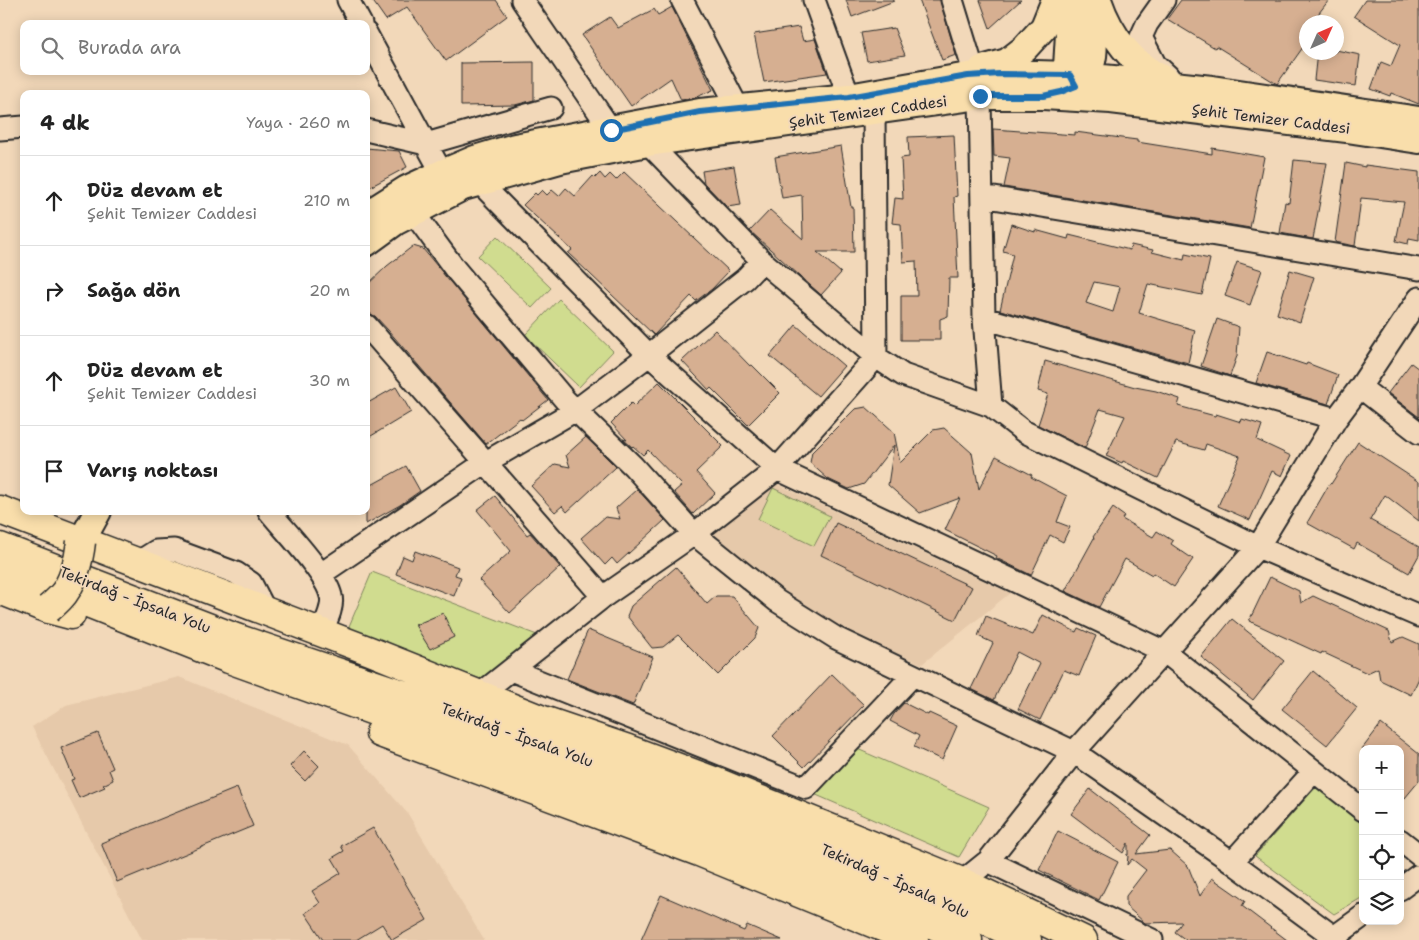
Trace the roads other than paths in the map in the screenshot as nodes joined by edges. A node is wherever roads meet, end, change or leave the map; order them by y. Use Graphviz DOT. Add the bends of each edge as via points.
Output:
graph roads {
  1 [pos="348,0"];
  2 [pos="522,0"];
  3 [pos="682,0"];
  4 [pos="814,0"];
  5 [pos="952,0"];
  6 [pos="1055,0"];
  7 [pos="1070,0"];
  8 [pos="1090,0"];
  9 [pos="1098,0"];
  10 [pos="1164,0"];
  11 [pos="359,20"];
  12 [pos="370,40"];
  13 [pos="1077,79"];
  14 [pos="974,81"];
  15 [pos="1178,86"];
  16 [pos="1043,96"];
  17 [pos="849,97"];
  18 [pos="1110,100"];
  19 [pos="551,108"];
  20 [pos="738,108"];
  21 [pos="874,111"];
  22 [pos="1419,120"];
  23 [pos="20,127"];
  24 [pos="0,129"];
  25 [pos="611,130"];
  26 [pos="370,131"];
  27 [pos="1419,140"];
  28 [pos="648,143"];
  29 [pos="426,144"];
  30 [pos="442,173"];
  31 [pos="480,183"];
  32 [pos="982,196"];
  33 [pos="370,212"];
  34 [pos="413,212"];
  35 [pos="370,240"];
  36 [pos="762,261"];
  37 [pos="1419,269"];
  38 [pos="1419,298"];
  39 [pos="984,318"];
  40 [pos="370,330"];
  41 [pos="649,355"];
  42 [pos="876,357"];
  43 [pos="1360,387"];
  44 [pos="991,406"];
  45 [pos="576,410"];
  46 [pos="1336,419"];
  47 [pos="1419,432"];
  48 [pos="486,462"];
  49 [pos="777,469"];
  50 [pos="96,515"];
  51 [pos="272,515"];
  52 [pos="11,517"];
  53 [pos="694,534"];
  54 [pos="81,542"];
  55 [pos="1258,547"];
  56 [pos="0,548"];
  57 [pos="0,568"];
  58 [pos="321,574"];
  59 [pos="0,590"];
  60 [pos="603,597"];
  61 [pos="48,609"];
  62 [pos="1419,616"];
  63 [pos="321,633"];
  64 [pos="1165,652"];
  65 [pos="511,670"];
  66 [pos="913,675"];
  67 [pos="479,695"];
  68 [pos="1074,752"];
  69 [pos="1314,771"];
  70 [pos="806,788"];
  71 [pos="1359,807"];
  72 [pos="792,812"];
  73 [pos="1404,843"];
  74 [pos="1419,855"];
  75 [pos="988,861"];
  76 [pos="1232,862"];
  77 [pos="1419,875"];
  78 [pos="962,882"];
  79 [pos="1404,886"];
  80 [pos="1359,919"];
  81 [pos="1336,938"];
  82 [pos="914,940"];
  83 [pos="968,940"];
  84 [pos="1027,940"];
  85 [pos="1083,940"];
  86 [pos="1152,940"];
  1 -- 11 [label="street"];
  2 -- 25 [label="street"];
  3 -- 20 [label="street"];
  4 -- 17 [label="street"];
  5 -- 14 [label="street"];
  6 -- 14 [label="main road" via="1044,27 1025,48"];
  7 -- 13 [label="main road" via="1067,67"];
  8 -- 13 [label="main road" via="1092,67"];
  9 -- 15 [label="main road" via="1124,49 1153,75"];
  10 -- 15 [label="street" via="1141,38 1155,64"];
  12 -- 29 [label="street"];
  13 -- 14 [label="main road, Şehit Temizer Caddesi" via="1000,74"];
  13 -- 15 [label="main road, Şehit Temizer Caddesi"];
  13 -- 16 [label="main road" via="1061,92"];
  13 -- 18 [label="main road" via="1084,92"];
  14 -- 16 [label="main road, Şehit Temizer Caddesi"];
  14 -- 17 [label="main road, Şehit Temizer Caddesi"];
  14 -- 21 [label="main road, Şehit Temizer Caddesi"];
  14 -- 32 [label="street"];
  15 -- 22 [label="main road, Şehit Temizer Caddesi"];
  16 -- 18 [label="main road, Şehit Temizer Caddesi"];
  17 -- 20 [label="main road, Şehit Temizer Caddesi"];
  18 -- 27 [label="main road, Şehit Temizer Caddesi"];
  19 -- 29 [label="street"];
  20 -- 25 [label="main road, Şehit Temizer Caddesi" via="700,112"];
  21 -- 28 [label="main road, Şehit Temizer Caddesi"];
  21 -- 42 [label="street"];
  23 -- 24 [label="street"];
  25 -- 30 [label="main road, Şehit Temizer Caddesi" via="516,147"];
  26 -- 29 [label="street"];
  28 -- 31 [label="main road, Şehit Temizer Caddesi" via="560,160"];
  28 -- 36 [label="street"];
  29 -- 30 [label="street"];
  30 -- 33 [label="main road, Şehit Temizer Caddesi" via="407,189"];
  31 -- 34 [label="main road, Şehit Temizer Caddesi" via="463,187"];
  31 -- 41 [label="street"];
  32 -- 37 [label="street"];
  32 -- 39 [label="street"];
  34 -- 35 [label="main road, Şehit Temizer Caddesi"];
  34 -- 45 [label="street" via="455,269"];
  36 -- 41 [label="street" via="745,279"];
  36 -- 42 [label="street"];
  38 -- 43 [label="street"];
  39 -- 44 [label="street"];
  39 -- 46 [label="street"];
  40 -- 48 [label="street"];
  41 -- 45 [label="street"];
  41 -- 49 [label="street"];
  42 -- 44 [label="street" via="903,375"];
  42 -- 49 [label="street"];
  43 -- 46 [label="street"];
  43 -- 47 [label="street"];
  44 -- 55 [label="street" via="1023,431"];
  45 -- 48 [label="street"];
  45 -- 53 [label="street" via="633,466"];
  46 -- 55 [label="street"];
  48 -- 58 [label="street"];
  48 -- 60 [label="street"];
  49 -- 53 [label="street"];
  49 -- 64 [label="street"];
  50 -- 54 [label="main road"];
  51 -- 58 [label="street"];
  52 -- 54 [label="highway"];
  53 -- 60 [label="street"];
  53 -- 66 [label="street" via="777,601 836,638"];
  54 -- 61 [label="highway, bridge" via="69,584 61,598"];
  54 -- 63 [label="highway"];
  55 -- 62 [label="street"];
  55 -- 64 [label="street"];
  56 -- 84 [label="highway, Tekirdağ - İpsala Yolu" via="236,638 500,727 724,810 916,888"];
  57 -- 83 [label="highway, Tekirdağ - İpsala Yolu" via="229,658 717,834"];
  58 -- 63 [label="street" via="331,596"];
  59 -- 61 [label="highway"];
  60 -- 65 [label="street"];
  61 -- 82 [label="highway" via="700,852"];
  63 -- 67 [label="highway"];
  64 -- 68 [label="street"];
  64 -- 69 [label="street"];
  65 -- 67 [label="street"];
  65 -- 70 [label="street"];
  66 -- 68 [label="street"];
  66 -- 70 [label="street"];
  67 -- 72 [label="highway"];
  68 -- 75 [label="street"];
  68 -- 76 [label="street"];
  69 -- 71 [label="street"];
  69 -- 76 [label="street"];
  70 -- 72 [label="street"];
  72 -- 78 [label="highway"];
  73 -- 74 [label="street"];
  75 -- 78 [label="street"];
  75 -- 86 [label="street"];
  76 -- 81 [label="street"];
  77 -- 79 [label="street"];
  78 -- 85 [label="highway"];
  80 -- 81 [label="street"];
}
